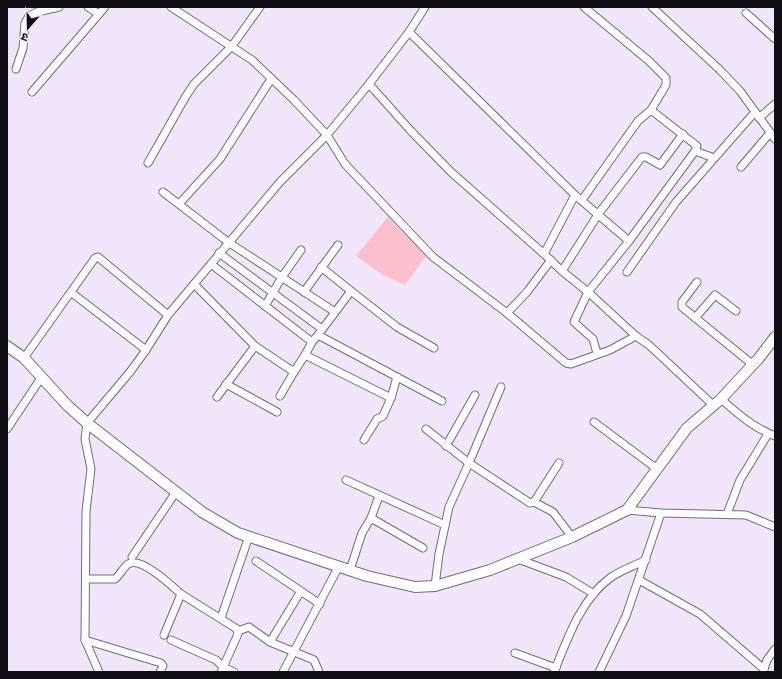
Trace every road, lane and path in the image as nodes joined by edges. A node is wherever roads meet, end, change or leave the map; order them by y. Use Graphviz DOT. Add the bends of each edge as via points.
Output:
graph roads {
  1 [pos="59,7"];
  2 [pos="88,7"];
  3 [pos="105,7"];
  4 [pos="171,7"];
  5 [pos="260,7"];
  6 [pos="425,7"];
  7 [pos="584,7"];
  8 [pos="652,7"];
  9 [pos="746,13"];
  10 [pos="99,14"];
  11 [pos="409,32"];
  12 [pos="775,39"];
  13 [pos="232,46"];
  14 [pos="16,69"];
  15 [pos="271,79"];
  16 [pos="369,84"];
  17 [pos="32,92"];
  18 [pos="775,104"];
  19 [pos="651,110"];
  20 [pos="757,115"];
  21 [pos="770,133"];
  22 [pos="683,134"];
  23 [pos="327,135"];
  24 [pos="775,139"];
  25 [pos="695,151"];
  26 [pos="714,158"];
  27 [pos="148,163"];
  28 [pos="741,167"];
  29 [pos="163,192"];
  30 [pos="576,195"];
  31 [pos="582,200"];
  32 [pos="179,204"];
  33 [pos="599,213"];
  34 [pos="629,241"];
  35 [pos="228,242"];
  36 [pos="338,245"];
  37 [pos="301,250"];
  38 [pos="219,253"];
  39 [pos="544,254"];
  40 [pos="551,260"];
  41 [pos="211,264"];
  42 [pos="321,267"];
  43 [pos="562,271"];
  44 [pos="627,272"];
  45 [pos="282,276"];
  46 [pos="697,282"];
  47 [pos="194,284"];
  48 [pos="351,291"];
  49 [pos="304,292"];
  50 [pos="588,292"];
  51 [pos="72,293"];
  52 [pos="273,294"];
  53 [pos="265,306"];
  54 [pos="336,312"];
  55 [pos="736,312"];
  56 [pos="507,314"];
  57 [pos="168,315"];
  58 [pos="695,318"];
  59 [pos="320,332"];
  60 [pos="636,336"];
  61 [pos="775,337"];
  62 [pos="312,342"];
  63 [pos="255,346"];
  64 [pos="434,348"];
  65 [pos="8,349"];
  66 [pos="146,350"];
  67 [pos="597,353"];
  68 [pos="305,356"];
  69 [pos="24,358"];
  70 [pos="752,364"];
  71 [pos="294,372"];
  72 [pos="398,377"];
  73 [pos="41,378"];
  74 [pos="226,384"];
  75 [pos="501,387"];
  76 [pos="475,395"];
  77 [pos="280,396"];
  78 [pos="217,397"];
  79 [pos="391,398"];
  80 [pos="442,401"];
  81 [pos="717,402"];
  82 [pos="277,412"];
  83 [pos="594,422"];
  84 [pos="87,423"];
  85 [pos="7,429"];
  86 [pos="426,429"];
  87 [pos="772,435"];
  88 [pos="364,440"];
  89 [pos="446,446"];
  90 [pos="469,463"];
  91 [pos="559,463"];
  92 [pos="657,469"];
  93 [pos="346,480"];
  94 [pos="176,492"];
  95 [pos="379,496"];
  96 [pos="534,502"];
  97 [pos="627,510"];
  98 [pos="661,513"];
  99 [pos="727,514"];
  100 [pos="371,518"];
  101 [pos="445,526"];
  102 [pos="775,527"];
  103 [pos="249,536"];
  104 [pos="572,538"];
  105 [pos="423,548"];
  106 [pos="132,557"];
  107 [pos="518,559"];
  108 [pos="646,560"];
  109 [pos="256,561"];
  110 [pos="339,566"];
  111 [pos="350,570"];
  112 [pos="87,579"];
  113 [pos="639,580"];
  114 [pos="435,586"];
  115 [pos="301,591"];
  116 [pos="182,594"];
  117 [pos="594,594"];
  118 [pos="320,604"];
  119 [pos="221,618"];
  120 [pos="238,631"];
  121 [pos="164,635"];
  122 [pos="85,640"];
  123 [pos="171,640"];
  124 [pos="270,642"];
  125 [pos="775,649"];
  126 [pos="295,651"];
  127 [pos="515,654"];
  128 [pos="222,670"];
  129 [pos="555,670"];
  130 [pos="764,670"];
  131 [pos="99,672"];
  132 [pos="160,672"];
  133 [pos="234,672"];
  134 [pos="283,672"];
  135 [pos="319,672"];
  136 [pos="599,672"];
  1 -- 14 [label="street" via="29,16 25,23 23,48"];
  2 -- 10 [label="street"];
  3 -- 10 [label="street"];
  4 -- 13 [label="street"];
  5 -- 13 [label="street"];
  6 -- 11 [label="street"];
  7 -- 19 [label="street" via="666,78 666,85"];
  8 -- 20 [label="street" via="720,70 740,91"];
  9 -- 12 [label="street"];
  10 -- 17 [label="street"];
  11 -- 16 [label="street"];
  11 -- 30 [label="street"];
  13 -- 15 [label="street" via="252,60"];
  13 -- 27 [label="street" via="194,84"];
  15 -- 23 [label="street"];
  15 -- 32 [label="street" via="220,159"];
  16 -- 23 [label="street"];
  16 -- 39 [label="street" via="451,172"];
  18 -- 20 [label="street"];
  19 -- 22 [label="street"];
  19 -- 31 [label="street" via="638,121"];
  20 -- 21 [label="street"];
  20 -- 26 [label="street"];
  21 -- 24 [label="street"];
  21 -- 28 [label="street"];
  22 -- 25 [label="street" via="695,142"];
  22 -- 33 [label="street" via="660,165 646,157 642,158"];
  23 -- 35 [label="street" via="280,182"];
  23 -- 56 [label="street" via="345,164 433,257"];
  25 -- 26 [label="street"];
  25 -- 34 [label="street"];
  26 -- 44 [label="street" via="676,202"];
  29 -- 32 [label="street"];
  30 -- 31 [label="street"];
  30 -- 39 [label="street"];
  31 -- 33 [label="street"];
  32 -- 35 [label="street"];
  33 -- 34 [label="street"];
  33 -- 43 [label="street"];
  34 -- 50 [label="street"];
  35 -- 38 [label="street"];
  35 -- 45 [label="street"];
  36 -- 42 [label="street"];
  37 -- 45 [label="street"];
  38 -- 41 [label="street"];
  38 -- 52 [label="street"];
  39 -- 40 [label="street"];
  40 -- 43 [label="street"];
  40 -- 56 [label="street"];
  41 -- 47 [label="street"];
  41 -- 53 [label="street"];
  42 -- 48 [label="street"];
  42 -- 49 [label="street"];
  43 -- 50 [label="street"];
  45 -- 49 [label="street"];
  45 -- 52 [label="street"];
  46 -- 58 [label="street" via="681,305"];
  47 -- 57 [label="street"];
  47 -- 63 [label="street"];
  48 -- 54 [label="street"];
  48 -- 64 [label="street" via="397,327"];
  49 -- 54 [label="street"];
  50 -- 60 [label="street"];
  50 -- 67 [label="street" via="574,322 593,339"];
  51 -- 57 [label="street" via="92,260 98,257"];
  51 -- 66 [label="street"];
  51 -- 69 [label="street"];
  52 -- 53 [label="street"];
  52 -- 59 [label="street"];
  53 -- 62 [label="street"];
  54 -- 59 [label="street"];
  55 -- 58 [label="street" via="715,295"];
  56 -- 67 [label="street" via="566,363 571,364"];
  57 -- 66 [label="street"];
  58 -- 70 [label="street"];
  59 -- 62 [label="street"];
  59 -- 72 [label="street"];
  60 -- 67 [label="street" via="610,350"];
  60 -- 81 [label="street"];
  61 -- 70 [label="street"];
  62 -- 68 [label="street"];
  63 -- 71 [label="street"];
  63 -- 74 [label="street"];
  65 -- 69 [label="street"];
  66 -- 84 [label="street"];
  68 -- 71 [label="street"];
  68 -- 79 [label="street"];
  69 -- 73 [label="street"];
  70 -- 81 [label="street"];
  71 -- 77 [label="street"];
  72 -- 79 [label="street"];
  72 -- 80 [label="street"];
  73 -- 84 [label="street"];
  73 -- 85 [label="street"];
  74 -- 78 [label="street"];
  74 -- 82 [label="street"];
  75 -- 90 [label="street"];
  76 -- 89 [label="street"];
  79 -- 88 [label="street" via="383,416 377,419"];
  81 -- 87 [label="street"];
  81 -- 92 [label="street" via="687,428"];
  83 -- 92 [label="street"];
  84 -- 94 [label="street"];
  84 -- 112 [label="street" via="85,438 91,469 86,510"];
  86 -- 89 [label="street"];
  87 -- 99 [label="street" via="740,480"];
  89 -- 90 [label="street"];
  90 -- 96 [label="street" via="530,503"];
  90 -- 101 [label="street" via="449,507"];
  91 -- 96 [label="street"];
  92 -- 97 [label="street"];
  93 -- 95 [label="street"];
  94 -- 103 [label="street" via="202,512 238,533"];
  94 -- 106 [label="street"];
  95 -- 100 [label="street"];
  95 -- 101 [label="street"];
  96 -- 104 [label="street" via="553,512"];
  97 -- 98 [label="street"];
  97 -- 104 [label="street"];
  98 -- 99 [label="street"];
  98 -- 108 [label="street"];
  99 -- 102 [label="street" via="746,516"];
  100 -- 105 [label="street"];
  100 -- 111 [label="street" via="362,534"];
  101 -- 114 [label="street"];
  103 -- 110 [label="street"];
  103 -- 119 [label="street"];
  104 -- 107 [label="street"];
  107 -- 114 [label="street"];
  107 -- 117 [label="street" via="566,577"];
  108 -- 113 [label="street"];
  108 -- 117 [label="street" via="621,571"];
  109 -- 115 [label="street"];
  110 -- 111 [label="street"];
  110 -- 118 [label="street"];
  111 -- 114 [label="street" via="415,587"];
  112 -- 116 [label="street" via="115,578 127,565 135,563 157,574"];
  112 -- 122 [label="street"];
  113 -- 130 [label="street" via="700,614"];
  113 -- 136 [label="street" via="626,616"];
  115 -- 118 [label="street"];
  115 -- 124 [label="street"];
  116 -- 119 [label="street"];
  116 -- 121 [label="street"];
  117 -- 129 [label="street" via="582,612"];
  118 -- 126 [label="street"];
  119 -- 120 [label="street"];
  120 -- 124 [label="street" via="249,627"];
  120 -- 128 [label="street"];
  122 -- 131 [label="street"];
  122 -- 132 [label="street" via="160,663"];
  123 -- 128 [label="street" via="216,660"];
  124 -- 126 [label="street"];
  125 -- 130 [label="street"];
  126 -- 134 [label="street"];
  126 -- 135 [label="street" via="314,660"];
  127 -- 129 [label="street"];
  128 -- 133 [label="street"];
}
